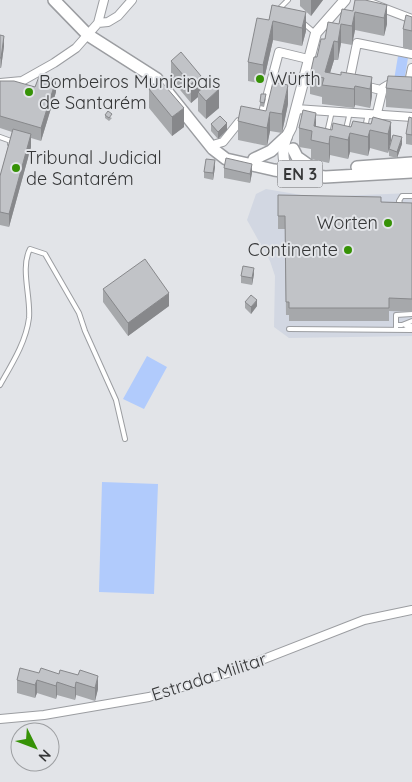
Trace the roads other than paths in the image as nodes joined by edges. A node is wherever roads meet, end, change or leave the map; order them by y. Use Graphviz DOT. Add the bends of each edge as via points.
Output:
graph roads {
  1 [pos="54,0"];
  2 [pos="104,0"];
  3 [pos="132,0"];
  4 [pos="288,0"];
  5 [pos="345,0"];
  6 [pos="362,0"];
  7 [pos="283,6"];
  8 [pos="289,11"];
  9 [pos="276,13"];
  10 [pos="296,17"];
  11 [pos="412,19"];
  12 [pos="98,23"];
  13 [pos="316,33"];
  14 [pos="88,35"];
  15 [pos="412,54"];
  16 [pos="308,59"];
  17 [pos="412,68"];
  18 [pos="0,83"];
  19 [pos="381,90"];
  20 [pos="259,94"];
  21 [pos="269,94"];
  22 [pos="296,109"];
  23 [pos="332,111"];
  24 [pos="350,112"];
  25 [pos="368,113"];
  26 [pos="377,114"];
  27 [pos="412,117"];
  28 [pos="364,130"];
  29 [pos="288,132"];
  30 [pos="345,132"];
  31 [pos="200,134"];
  32 [pos="326,135"];
  33 [pos="0,137"];
  34 [pos="216,144"];
  35 [pos="9,148"];
  36 [pos="293,149"];
  37 [pos="254,159"];
  38 [pos="412,163"];
  39 [pos="284,168"];
  40 [pos="314,169"];
  41 [pos="412,172"];
  42 [pos="412,196"];
  43 [pos="406,206"];
  44 [pos="412,314"];
  45 [pos="412,321"];
  46 [pos="406,326"];
  47 [pos="412,326"];
  48 [pos="289,328"];
  49 [pos="396,328"];
  50 [pos="412,330"];
  51 [pos="0,385"];
  52 [pos="125,439"];
  53 [pos="412,610"];
  54 [pos="0,719"];
  1 -- 14 [label="main road, EN 3"];
  2 -- 12 [label="street"];
  3 -- 12 [label="street" via="118,16"];
  4 -- 7 [label="lane"];
  5 -- 13 [label="main road"];
  6 -- 11 [label="street"];
  7 -- 8 [label="lane"];
  7 -- 9 [label="lane"];
  10 -- 13 [label="lane"];
  12 -- 14 [label="street"];
  13 -- 16 [label="main road"];
  14 -- 18 [label="street" via="76,48 22,81"];
  14 -- 31 [label="main road, EN 3" via="158,79"];
  15 -- 19 [label="street" via="357,43 348,83"];
  16 -- 21 [label="street" via="279,52"];
  16 -- 22 [label="main road"];
  17 -- 19 [label="street" via="408,88 388,85"];
  19 -- 26 [label="street"];
  20 -- 21 [label="lane"];
  21 -- 34 [label="street" via="261,121 239,122 223,142"];
  22 -- 23 [label="street"];
  22 -- 29 [label="main road"];
  23 -- 24 [label="street"];
  23 -- 32 [label="lane"];
  24 -- 25 [label="street"];
  24 -- 30 [label="lane"];
  25 -- 26 [label="street"];
  25 -- 28 [label="lane"];
  26 -- 27 [label="street"];
  29 -- 36 [label="main road"];
  29 -- 37 [label="main road" via="271,151"];
  29 -- 39 [label="main road" via="282,157"];
  31 -- 34 [label="main road, EN 3"];
  31 -- 39 [label="main road, EN 3" via="226,159"];
  33 -- 35 [label="lane" via="11,140"];
  34 -- 37 [label="main road, EN 3" via="230,154"];
  36 -- 39 [label="main road"];
  36 -- 40 [label="main road" via="297,157"];
  37 -- 39 [label="main road, EN 3"];
  38 -- 40 [label="main road, EN 3"];
  39 -- 40 [label="main road, EN 3"];
  39 -- 41 [label="main road, EN 3" via="325,177"];
  42 -- 43 [label="lane" via="402,196 399,201 401,206"];
  44 -- 49 [label="lane" via="396,315"];
  45 -- 49 [label="lane"];
  46 -- 47 [label="lane"];
  48 -- 49 [label="lane"];
  49 -- 50 [label="lane"];
  51 -- 52 [label="lane" via="21,347 29,318 27,258 30,249 37,250 45,254 79,313 116,400"];
  53 -- 54 [label="street, Estrada Militar" via="364,620 228,673 149,697"];
}
